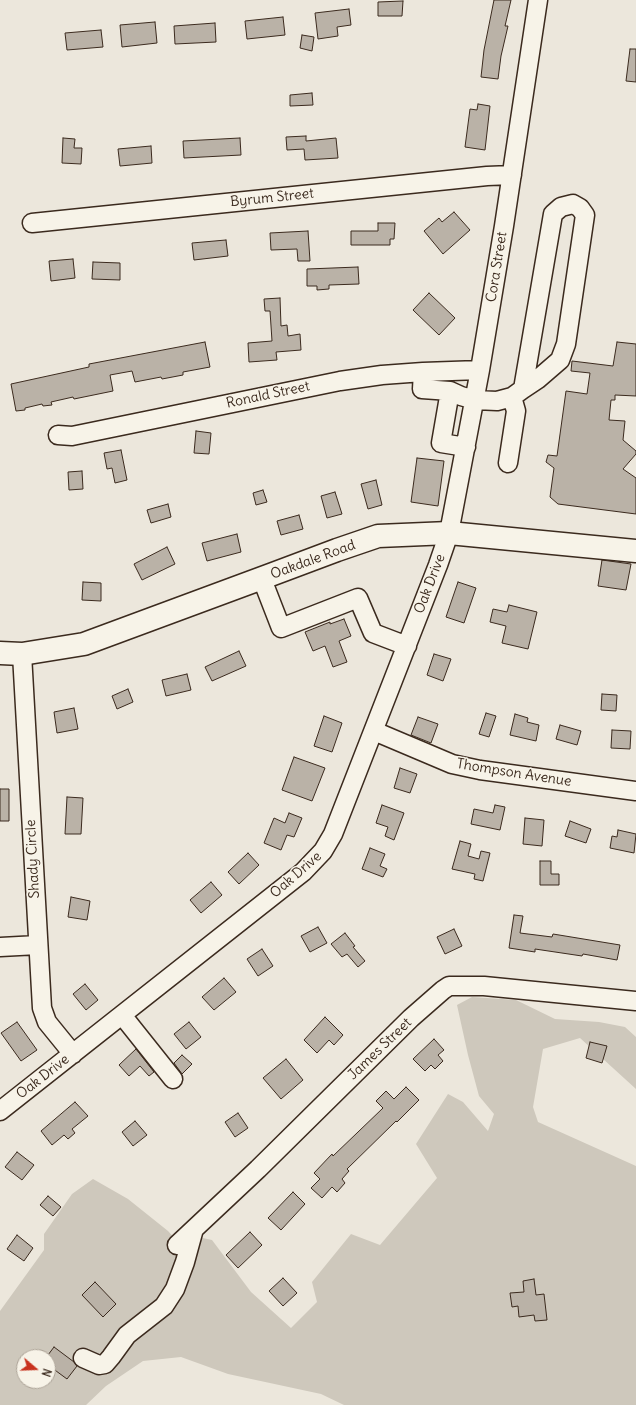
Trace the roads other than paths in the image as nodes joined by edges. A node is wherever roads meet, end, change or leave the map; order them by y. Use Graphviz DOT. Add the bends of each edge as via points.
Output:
graph roads {
  1 [pos="538,0"];
  2 [pos="512,175"];
  3 [pos="32,223"];
  4 [pos="480,370"];
  5 [pos="423,372"];
  6 [pos="450,391"];
  7 [pos="518,393"];
  8 [pos="475,400"];
  9 [pos="58,435"];
  10 [pos="466,447"];
  11 [pos="508,463"];
  12 [pos="449,533"];
  13 [pos="636,551"];
  14 [pos="262,579"];
  15 [pos="406,646"];
  16 [pos="0,653"];
  17 [pos="22,654"];
  18 [pos="374,731"];
  19 [pos="636,791"];
  20 [pos="38,946"];
  21 [pos="0,947"];
  22 [pos="636,1001"];
  23 [pos="122,1015"];
  24 [pos="73,1054"];
  25 [pos="173,1079"];
  26 [pos="0,1111"];
  27 [pos="194,1229"];
  28 [pos="177,1245"];
  29 [pos="83,1358"];
  1 -- 2 [label="street, Cora Street"];
  2 -- 3 [label="street, Byrum Street"];
  2 -- 4 [label="street, Cora Street"];
  4 -- 5 [label="street, Ronald Street"];
  4 -- 8 [label="street, Cora Street"];
  5 -- 6 [label="street" via="422,389"];
  5 -- 9 [label="street, Ronald Street" via="382,375 312,386 72,436"];
  6 -- 8 [label="street"];
  6 -- 10 [label="street" via="441,443"];
  7 -- 7 [label="street" via="560,360 566,344 585,215 573,204 561,207 553,214"];
  7 -- 8 [label="street" via="498,401"];
  7 -- 11 [label="street"];
  8 -- 10 [label="street, Cora Street"];
  10 -- 12 [label="street, Cora Street"];
  12 -- 13 [label="main road, Oakdale Road"];
  12 -- 14 [label="main road, Oakdale Road" via="378,536"];
  12 -- 15 [label="street, Oak Drive"];
  14 -- 15 [label="street" via="281,628 358,598 373,632"];
  14 -- 17 [label="main road, Oakdale Road" via="84,644"];
  15 -- 18 [label="street, Oak Drive"];
  16 -- 17 [label="main road, Oakdale Road"];
  17 -- 20 [label="street, Shady Circle"];
  18 -- 19 [label="street, Thompson Avenue" via="452,764"];
  18 -- 23 [label="street, Oak Drive" via="324,851 314,862"];
  20 -- 21 [label="street"];
  20 -- 24 [label="street, Shady Circle" via="44,1018"];
  22 -- 27 [label="street, James Street" via="484,986 449,986 411,1018"];
  23 -- 24 [label="street, Oak Drive"];
  23 -- 25 [label="street"];
  24 -- 26 [label="street, Oak Drive"];
  27 -- 28 [label="street, James Street"];
  27 -- 29 [label="street" via="175,1289 164,1306 127,1335 105,1364 99,1365"];
}
